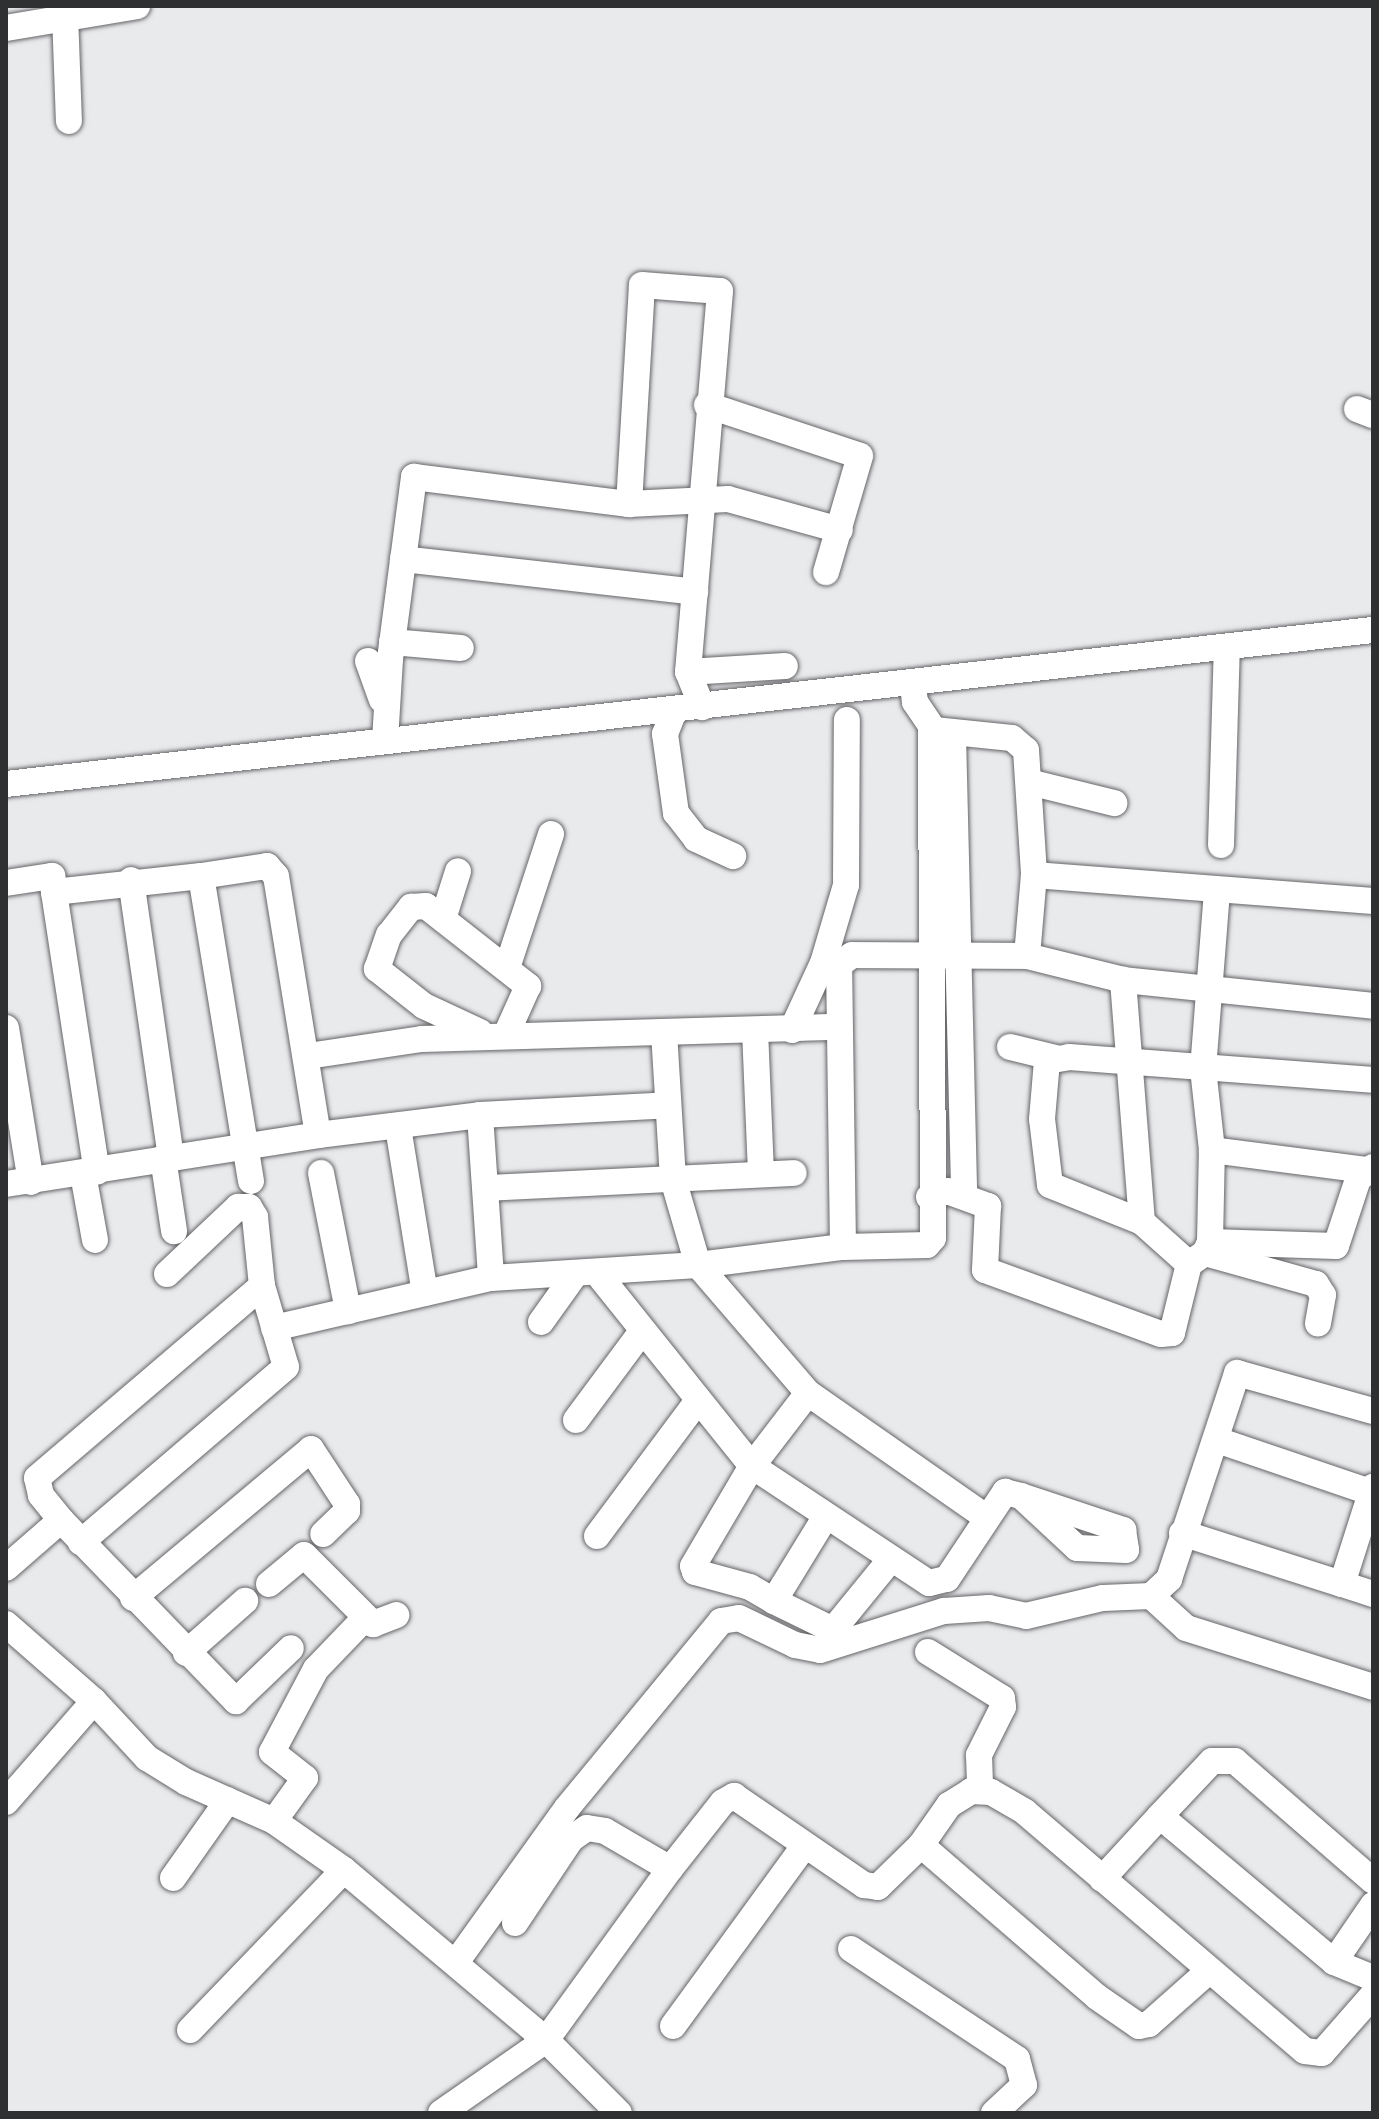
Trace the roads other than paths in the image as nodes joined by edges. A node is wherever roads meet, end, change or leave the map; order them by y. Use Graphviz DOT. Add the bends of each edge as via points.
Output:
graph roads {
  1 [pos="137,6"];
  2 [pos="65,14"];
  3 [pos="6,28"];
  4 [pos="69,121"];
  5 [pos="707,405"];
  6 [pos="704,498"];
  7 [pos="629,504"];
  8 [pos="840,530"];
  9 [pos="403,559"];
  10 [pos="826,572"];
  11 [pos="695,592"];
  12 [pos="1373,630"];
  13 [pos="392,642"];
  14 [pos="461,648"];
  15 [pos="1227,648"];
  16 [pos="368,661"];
  17 [pos="785,666"];
  18 [pos="688,672"];
  19 [pos="913,684"];
  20 [pos="702,707"];
  21 [pos="384,708"];
  22 [pos="675,709"];
  23 [pos="847,720"];
  24 [pos="942,732"];
  25 [pos="385,741"];
  26 [pos="1029,782"];
  27 [pos="6,784"];
  28 [pos="1114,803"];
  29 [pos="551,834"];
  30 [pos="1221,845"];
  31 [pos="733,856"];
  32 [pos="458,871"];
  33 [pos="1034,875"];
  34 [pos="201,876"];
  35 [pos="131,880"];
  36 [pos="6,883"];
  37 [pos="1217,890"];
  38 [pos="54,892"];
  39 [pos="1373,901"];
  40 [pos="443,919"];
  41 [pos="828,937"];
  42 [pos="956,953"];
  43 [pos="928,954"];
  44 [pos="852,955"];
  45 [pos="1027,956"];
  46 [pos="507,968"];
  47 [pos="1123,980"];
  48 [pos="1211,986"];
  49 [pos="1373,1006"];
  50 [pos="838,1027"];
  51 [pos="6,1028"];
  52 [pos="755,1030"];
  53 [pos="792,1030"];
  54 [pos="505,1031"];
  55 [pos="664,1032"];
  56 [pos="1010,1047"];
  57 [pos="308,1056"];
  58 [pos="1055,1058"];
  59 [pos="1128,1065"];
  60 [pos="1203,1069"];
  61 [pos="1373,1080"];
  62 [pos="668,1105"];
  63 [pos="480,1115"];
  64 [pos="398,1127"];
  65 [pos="318,1135"];
  66 [pos="244,1147"];
  67 [pos="1212,1150"];
  68 [pos="167,1157"];
  69 [pos="1369,1169"];
  70 [pos="90,1173"];
  71 [pos="321,1173"];
  72 [pos="794,1173"];
  73 [pos="761,1174"];
  74 [pos="673,1179"];
  75 [pos="251,1181"];
  76 [pos="19,1183"];
  77 [pos="487,1188"];
  78 [pos="964,1194"];
  79 [pos="929,1197"];
  80 [pos="1142,1222"];
  81 [pos="174,1231"];
  82 [pos="95,1240"];
  83 [pos="1336,1246"];
  84 [pos="843,1247"];
  85 [pos="1201,1253"];
  86 [pos="698,1265"];
  87 [pos="167,1274"];
  88 [pos="587,1274"];
  89 [pos="491,1278"];
  90 [pos="262,1286"];
  91 [pos="425,1293"];
  92 [pos="1323,1295"];
  93 [pos="348,1311"];
  94 [pos="541,1322"];
  95 [pos="1318,1324"];
  96 [pos="274,1328"];
  97 [pos="642,1331"];
  98 [pos="808,1393"];
  99 [pos="697,1402"];
  100 [pos="1373,1411"];
  101 [pos="576,1420"];
  102 [pos="1217,1440"];
  103 [pos="752,1466"];
  104 [pos="1373,1491"];
  105 [pos="1021,1496"];
  106 [pos="826,1516"];
  107 [pos="986,1517"];
  108 [pos="61,1520"];
  109 [pos="1182,1533"];
  110 [pos="323,1534"];
  111 [pos="597,1536"];
  112 [pos="81,1542"];
  113 [pos="891,1559"];
  114 [pos="6,1568"];
  115 [pos="269,1584"];
  116 [pos="1342,1584"];
  117 [pos="1373,1594"];
  118 [pos="1151,1596"];
  119 [pos="133,1598"];
  120 [pos="245,1601"];
  121 [pos="774,1601"];
  122 [pos="396,1615"];
  123 [pos="365,1618"];
  124 [pos="6,1624"];
  125 [pos="291,1648"];
  126 [pos="928,1652"];
  127 [pos="186,1653"];
  128 [pos="1373,1687"];
  129 [pos="94,1701"];
  130 [pos="980,1790"];
  131 [pos="228,1800"];
  132 [pos="6,1802"];
  133 [pos="1160,1816"];
  134 [pos="274,1821"];
  135 [pos="805,1845"];
  136 [pos="921,1845"];
  137 [pos="670,1869"];
  138 [pos="344,1870"];
  139 [pos="173,1878"];
  140 [pos="1102,1879"];
  141 [pos="1373,1881"];
  142 [pos="1373,1905"];
  143 [pos="515,1923"];
  144 [pos="851,1949"];
  145 [pos="457,1961"];
  146 [pos="1334,1962"];
  147 [pos="1210,1970"];
  148 [pos="1373,1978"];
  149 [pos="1373,1995"];
  150 [pos="673,2026"];
  151 [pos="190,2030"];
  152 [pos="546,2040"];
  153 [pos="441,2113"];
  154 [pos="619,2113"];
  155 [pos="994,2113"];
  1 -- 2 [label="street"];
  2 -- 3 [label="street"];
  2 -- 4 [label="street"];
  5 -- 6 [label="street"];
  5 -- 7 [label="street" via="720,291 642,285"];
  5 -- 8 [label="street" via="860,456"];
  6 -- 7 [label="street"];
  6 -- 8 [label="street" via="743,501"];
  6 -- 11 [label="street"];
  7 -- 9 [label="street" via="418,475 412,481"];
  8 -- 10 [label="street"];
  9 -- 11 [label="street"];
  9 -- 13 [label="street"];
  11 -- 18 [label="street"];
  12 -- 15 [label="street"];
  13 -- 14 [label="street"];
  13 -- 21 [label="street"];
  15 -- 19 [label="street"];
  15 -- 30 [label="street"];
  16 -- 21 [label="street"];
  17 -- 18 [label="street"];
  18 -- 20 [label="street"];
  19 -- 20 [label="street"];
  19 -- 24 [label="street" via="915,702"];
  20 -- 22 [label="street"];
  21 -- 25 [label="street"];
  22 -- 25 [label="street"];
  22 -- 31 [label="street" via="665,734 676,813 696,839"];
  23 -- 41 [label="street" via="847,872"];
  24 -- 26 [label="street" via="1018,741 1026,750"];
  24 -- 42 [label="street"];
  24 -- 43 [label="street"];
  25 -- 27 [label="street"];
  26 -- 28 [label="street"];
  26 -- 33 [label="street"];
  29 -- 46 [label="street"];
  32 -- 40 [label="street"];
  33 -- 37 [label="street"];
  33 -- 45 [label="street"];
  34 -- 35 [label="street"];
  34 -- 57 [label="street" via="267,866 274,870"];
  34 -- 66 [label="street"];
  35 -- 38 [label="street"];
  35 -- 68 [label="street"];
  36 -- 38 [label="street" via="52,876"];
  37 -- 39 [label="street"];
  37 -- 48 [label="street"];
  38 -- 70 [label="street"];
  40 -- 46 [label="street"];
  40 -- 54 [label="street" via="421,904 411,907 389,935 377,969 467,1030"];
  41 -- 44 [label="street"];
  41 -- 53 [label="street" via="823,963"];
  42 -- 43 [label="street"];
  42 -- 45 [label="street"];
  42 -- 78 [label="street"];
  43 -- 44 [label="street"];
  43 -- 79 [label="street"];
  44 -- 50 [label="street" via="839,965"];
  45 -- 47 [label="street"];
  46 -- 54 [label="street" via="528,986"];
  47 -- 48 [label="street"];
  47 -- 59 [label="street"];
  48 -- 49 [label="street"];
  48 -- 60 [label="street"];
  50 -- 53 [label="street"];
  50 -- 84 [label="street"];
  51 -- 76 [label="street"];
  52 -- 53 [label="street"];
  52 -- 55 [label="street"];
  52 -- 73 [label="street"];
  54 -- 55 [label="street"];
  54 -- 57 [label="street"];
  55 -- 62 [label="street"];
  56 -- 58 [label="street"];
  57 -- 65 [label="street"];
  58 -- 59 [label="street"];
  58 -- 80 [label="street" via="1043,1068 1041,1084 1050,1185"];
  59 -- 60 [label="street"];
  59 -- 80 [label="street"];
  60 -- 61 [label="street"];
  60 -- 67 [label="street"];
  62 -- 63 [label="street"];
  62 -- 74 [label="street"];
  63 -- 64 [label="street"];
  63 -- 77 [label="street"];
  64 -- 65 [label="street"];
  64 -- 91 [label="street"];
  65 -- 66 [label="street"];
  66 -- 68 [label="street"];
  66 -- 75 [label="street"];
  67 -- 69 [label="street"];
  67 -- 85 [label="street"];
  68 -- 70 [label="street"];
  68 -- 81 [label="street"];
  69 -- 83 [label="street"];
  70 -- 76 [label="street"];
  70 -- 82 [label="street"];
  71 -- 93 [label="street"];
  72 -- 73 [label="street"];
  73 -- 74 [label="street"];
  74 -- 77 [label="street"];
  74 -- 86 [label="street"];
  77 -- 89 [label="street"];
  78 -- 79 [label="street" via="940,1192"];
  78 -- 85 [label="street" via="991,1212 985,1270 1161,1334 1175,1328"];
  79 -- 84 [label="street" via="933,1238 921,1249"];
  80 -- 85 [label="street"];
  83 -- 85 [label="street"];
  83 -- 92 [label="street"];
  84 -- 86 [label="street"];
  85 -- 92 [label="street" via="1303,1278 1319,1286"];
  86 -- 88 [label="street"];
  86 -- 98 [label="street"];
  87 -- 90 [label="street" via="238,1207 249,1207 255,1217"];
  88 -- 89 [label="street"];
  88 -- 94 [label="street"];
  88 -- 97 [label="street"];
  89 -- 91 [label="street"];
  90 -- 96 [label="street"];
  90 -- 108 [label="street" via="37,1478 41,1495"];
  91 -- 93 [label="street"];
  92 -- 95 [label="street"];
  93 -- 96 [label="street"];
  96 -- 112 [label="street" via="286,1367"];
  97 -- 99 [label="street"];
  97 -- 101 [label="street"];
  98 -- 103 [label="street"];
  98 -- 107 [label="street"];
  99 -- 103 [label="street"];
  99 -- 111 [label="street"];
  100 -- 102 [label="street" via="1237,1373"];
  102 -- 104 [label="street"];
  102 -- 109 [label="street"];
  103 -- 106 [label="street"];
  103 -- 121 [label="street" via="693,1566 695,1572 750,1587"];
  104 -- 116 [label="street"];
  105 -- 107 [label="street" via="1000,1495"];
  106 -- 113 [label="street"];
  106 -- 121 [label="street"];
  107 -- 113 [label="street" via="939,1584"];
  108 -- 112 [label="street"];
  108 -- 114 [label="street"];
  109 -- 116 [label="street"];
  109 -- 118 [label="street" via="1169,1579"];
  110 -- 119 [label="street" via="347,1511 347,1504 311,1449"];
  112 -- 119 [label="street"];
  113 -- 121 [label="street" via="833,1630"];
  115 -- 123 [label="street" via="304,1555"];
  116 -- 117 [label="street"];
  118 -- 128 [label="street" via="1186,1628"];
  118 -- 145 [label="street" via="1091,1600 1026,1616 989,1608 944,1611 820,1650 795,1645 739,1618 721,1621 567,1808"];
  119 -- 127 [label="street"];
  120 -- 127 [label="street"];
  122 -- 123 [label="street" via="379,1624"];
  123 -- 134 [label="street" via="316,1669 272,1752 305,1778"];
  124 -- 129 [label="street"];
  125 -- 127 [label="street" via="236,1701"];
  126 -- 130 [label="street" via="1002,1698 1003,1707 979,1755"];
  129 -- 131 [label="street" via="147,1758"];
  129 -- 132 [label="street"];
  130 -- 136 [label="street" via="949,1805"];
  130 -- 140 [label="street" via="1025,1812"];
  131 -- 134 [label="street"];
  131 -- 139 [label="street"];
  133 -- 140 [label="street"];
  133 -- 141 [label="street" via="1212,1761 1235,1761"];
  133 -- 146 [label="street"];
  134 -- 138 [label="street"];
  135 -- 136 [label="street" via="864,1885 878,1887"];
  135 -- 137 [label="street" via="741,1798 729,1797"];
  135 -- 150 [label="street"];
  136 -- 147 [label="street" via="1097,1997 1139,2026 1149,2024"];
  137 -- 143 [label="street" via="605,1831 587,1828 571,1839"];
  137 -- 152 [label="street"];
  138 -- 145 [label="street"];
  138 -- 151 [label="street"];
  140 -- 147 [label="street"];
  142 -- 146 [label="street"];
  144 -- 155 [label="street" via="1017,2059 1024,2085"];
  145 -- 152 [label="street"];
  146 -- 148 [label="street"];
  147 -- 149 [label="street" via="1313,2054 1322,2053"];
  152 -- 153 [label="street"];
  152 -- 154 [label="street"];
}
